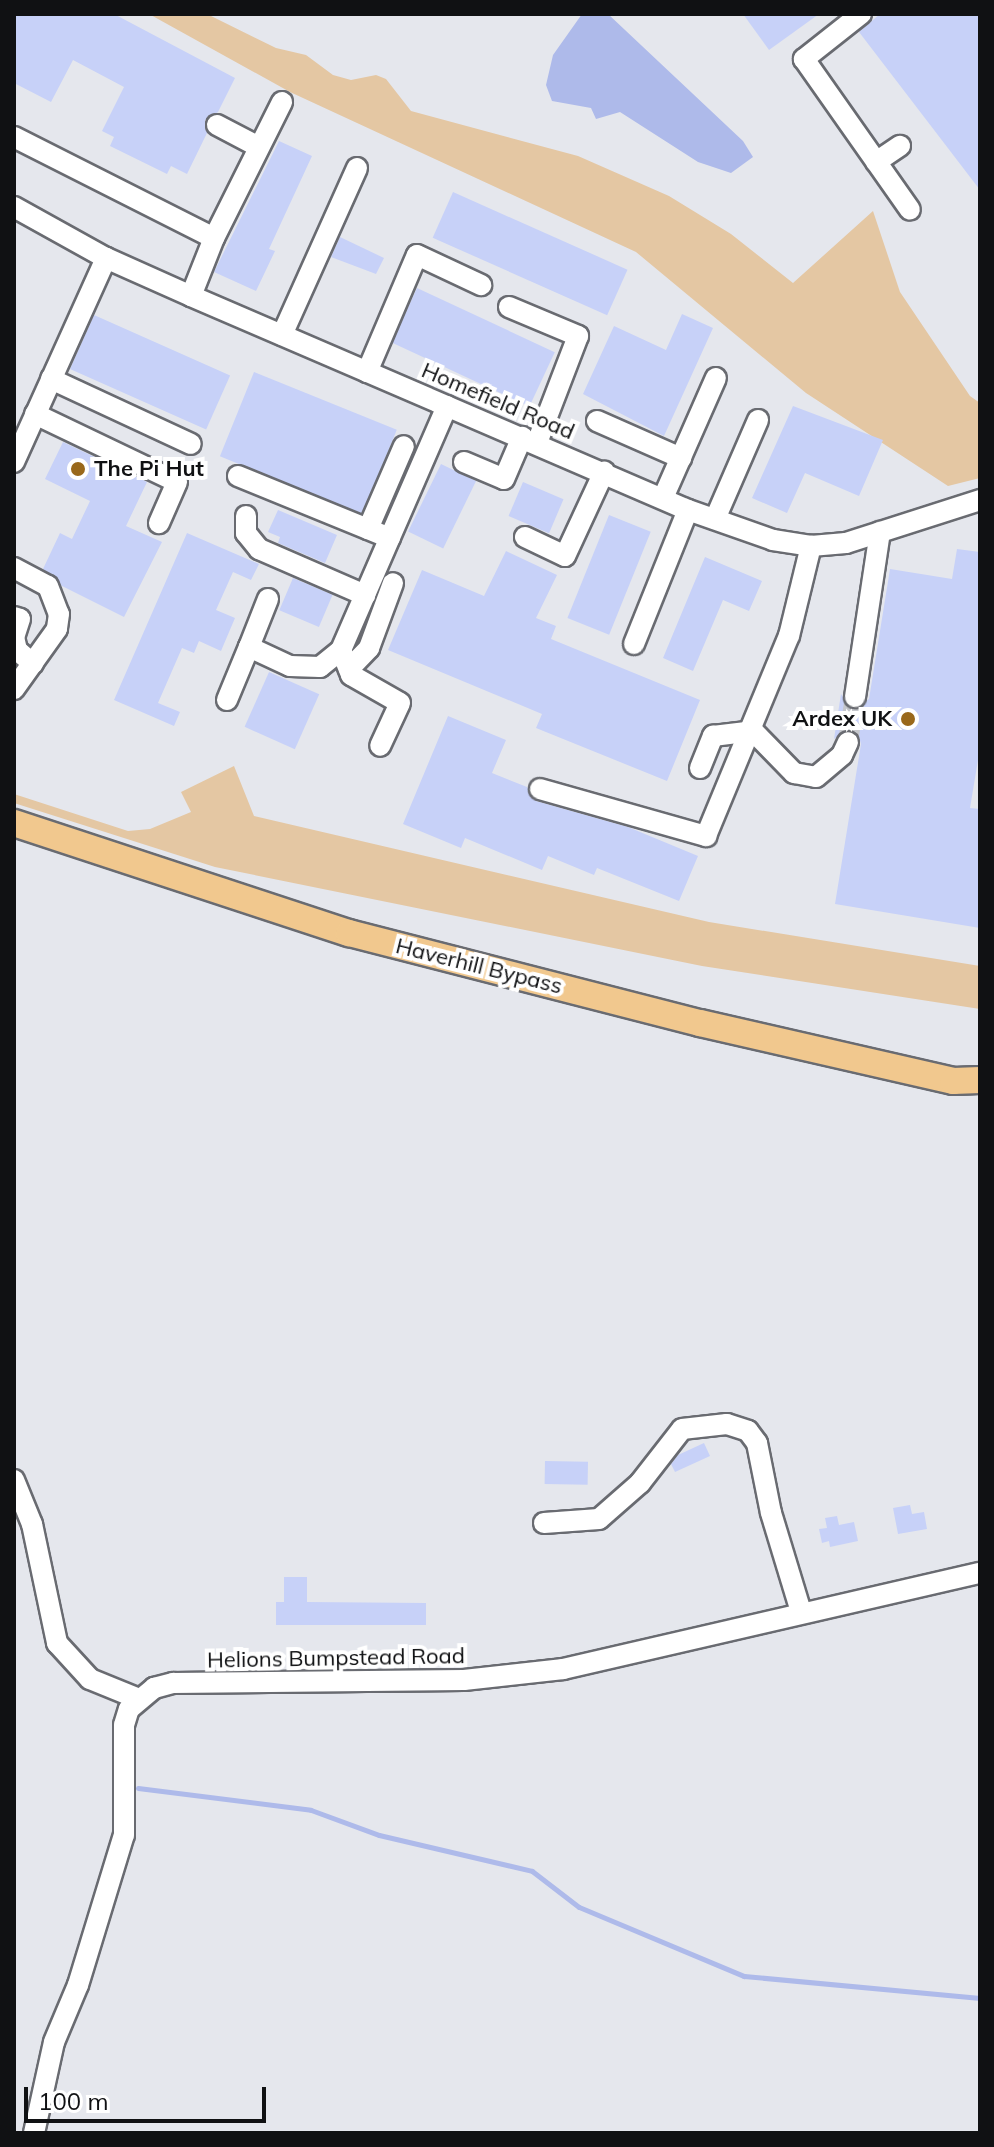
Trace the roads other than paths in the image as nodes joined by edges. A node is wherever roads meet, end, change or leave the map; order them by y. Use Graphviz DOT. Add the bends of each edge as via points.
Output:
graph roads {
  1 [pos="861,14"];
  2 [pos="282,102"];
  3 [pos="217,125"];
  4 [pos="14,137"];
  5 [pos="257,146"];
  6 [pos="900,146"];
  7 [pos="876,162"];
  8 [pos="357,168"];
  9 [pos="14,207"];
  10 [pos="910,210"];
  11 [pos="214,238"];
  12 [pos="106,258"];
  13 [pos="481,285"];
  14 [pos="191,296"];
  15 [pos="509,307"];
  16 [pos="282,335"];
  17 [pos="367,372"];
  18 [pos="716,378"];
  19 [pos="51,379"];
  20 [pos="447,406"];
  21 [pos="35,414"];
  22 [pos="758,420"];
  23 [pos="597,421"];
  24 [pos="530,440"];
  25 [pos="191,444"];
  26 [pos="404,446"];
  27 [pos="681,458"];
  28 [pos="14,462"];
  29 [pos="464,462"];
  30 [pos="604,472"];
  31 [pos="238,476"];
  32 [pos="663,498"];
  33 [pos="980,500"];
  34 [pos="688,510"];
  35 [pos="246,516"];
  36 [pos="715,519"];
  37 [pos="159,523"];
  38 [pos="368,529"];
  39 [pos="880,532"];
  40 [pos="525,537"];
  41 [pos="390,538"];
  42 [pos="811,546"];
  43 [pos="19,570"];
  44 [pos="393,583"];
  45 [pos="365,595"];
  46 [pos="268,599"];
  47 [pos="14,617"];
  48 [pos="14,637"];
  49 [pos="634,644"];
  50 [pos="249,647"];
  51 [pos="345,659"];
  52 [pos="33,664"];
  53 [pos="14,689"];
  54 [pos="855,697"];
  55 [pos="227,700"];
  56 [pos="753,731"];
  57 [pos="848,742"];
  58 [pos="380,746"];
  59 [pos="700,768"];
  60 [pos="540,789"];
  61 [pos="14,823"];
  62 [pos="980,1080"];
  63 [pos="953,1081"];
  64 [pos="980,1097"];
  65 [pos="14,1480"];
  66 [pos="544,1523"];
  67 [pos="980,1573"];
  68 [pos="801,1612"];
  69 [pos="139,1699"];
  70 [pos="34,2133"];
  1 -- 7 [label="street" via="804,59"];
  2 -- 5 [label="street"];
  3 -- 5 [label="street"];
  4 -- 11 [label="street"];
  5 -- 11 [label="street"];
  6 -- 7 [label="street"];
  7 -- 10 [label="street"];
  8 -- 16 [label="street"];
  9 -- 12 [label="street, Homefield Road"];
  11 -- 14 [label="street"];
  12 -- 14 [label="street, Homefield Road"];
  12 -- 19 [label="street"];
  13 -- 17 [label="street" via="417,255"];
  14 -- 16 [label="street, Homefield Road"];
  15 -- 24 [label="street" via="578,336"];
  16 -- 17 [label="street, Homefield Road"];
  17 -- 20 [label="street, Homefield Road"];
  18 -- 27 [label="street"];
  19 -- 21 [label="street"];
  19 -- 25 [label="street"];
  20 -- 24 [label="street, Homefield Road"];
  20 -- 41 [label="street"];
  21 -- 28 [label="street"];
  21 -- 37 [label="street" via="177,482"];
  22 -- 36 [label="street"];
  23 -- 27 [label="street"];
  24 -- 29 [label="street" via="504,479"];
  24 -- 30 [label="street, Homefield Road"];
  26 -- 38 [label="street"];
  27 -- 32 [label="street"];
  30 -- 32 [label="street, Homefield Road"];
  30 -- 40 [label="street" via="565,556"];
  31 -- 38 [label="street"];
  32 -- 34 [label="street, Homefield Road"];
  33 -- 39 [label="street, Homefield Road"];
  34 -- 36 [label="street, Homefield Road"];
  34 -- 49 [label="street"];
  35 -- 45 [label="street" via="246,533 259,549"];
  36 -- 42 [label="street, Homefield Road" via="773,540"];
  38 -- 41 [label="street"];
  39 -- 42 [label="street, Homefield Road"];
  39 -- 54 [label="street"];
  41 -- 45 [label="street"];
  42 -- 56 [label="street" via="789,636"];
  43 -- 52 [label="street" via="48,586 59,614 57,629"];
  44 -- 51 [label="street" via="369,648"];
  45 -- 51 [label="street"];
  46 -- 50 [label="street"];
  47 -- 48 [label="street" via="20,619"];
  48 -- 52 [label="street" via="17,650"];
  50 -- 51 [label="street" via="290,666 320,667"];
  50 -- 55 [label="street"];
  51 -- 58 [label="street" via="378,694 400,703"];
  52 -- 53 [label="street"];
  56 -- 57 [label="street" via="794,773 816,777 842,755"];
  56 -- 59 [label="street" via="713,736"];
  56 -- 60 [label="street" via="706,836"];
  61 -- 63 [label="main road, Haverhill Bypass" via="349,933"];
  62 -- 63 [label="main road, Haverhill Bypass"];
  63 -- 64 [label="main road, Haverhill Bypass"];
  65 -- 69 [label="street" via="32,1524 57,1643 90,1679"];
  66 -- 68 [label="street" via="599,1519 640,1483 682,1429 727,1424 748,1431 757,1443 771,1513"];
  67 -- 68 [label="street, Helions Bumpstead Road"];
  68 -- 69 [label="street, Helions Bumpstead Road" via="563,1669 464,1680 173,1683"];
  69 -- 70 [label="street" via="124,1725 124,1835 92,1946 54,2042"];
}
